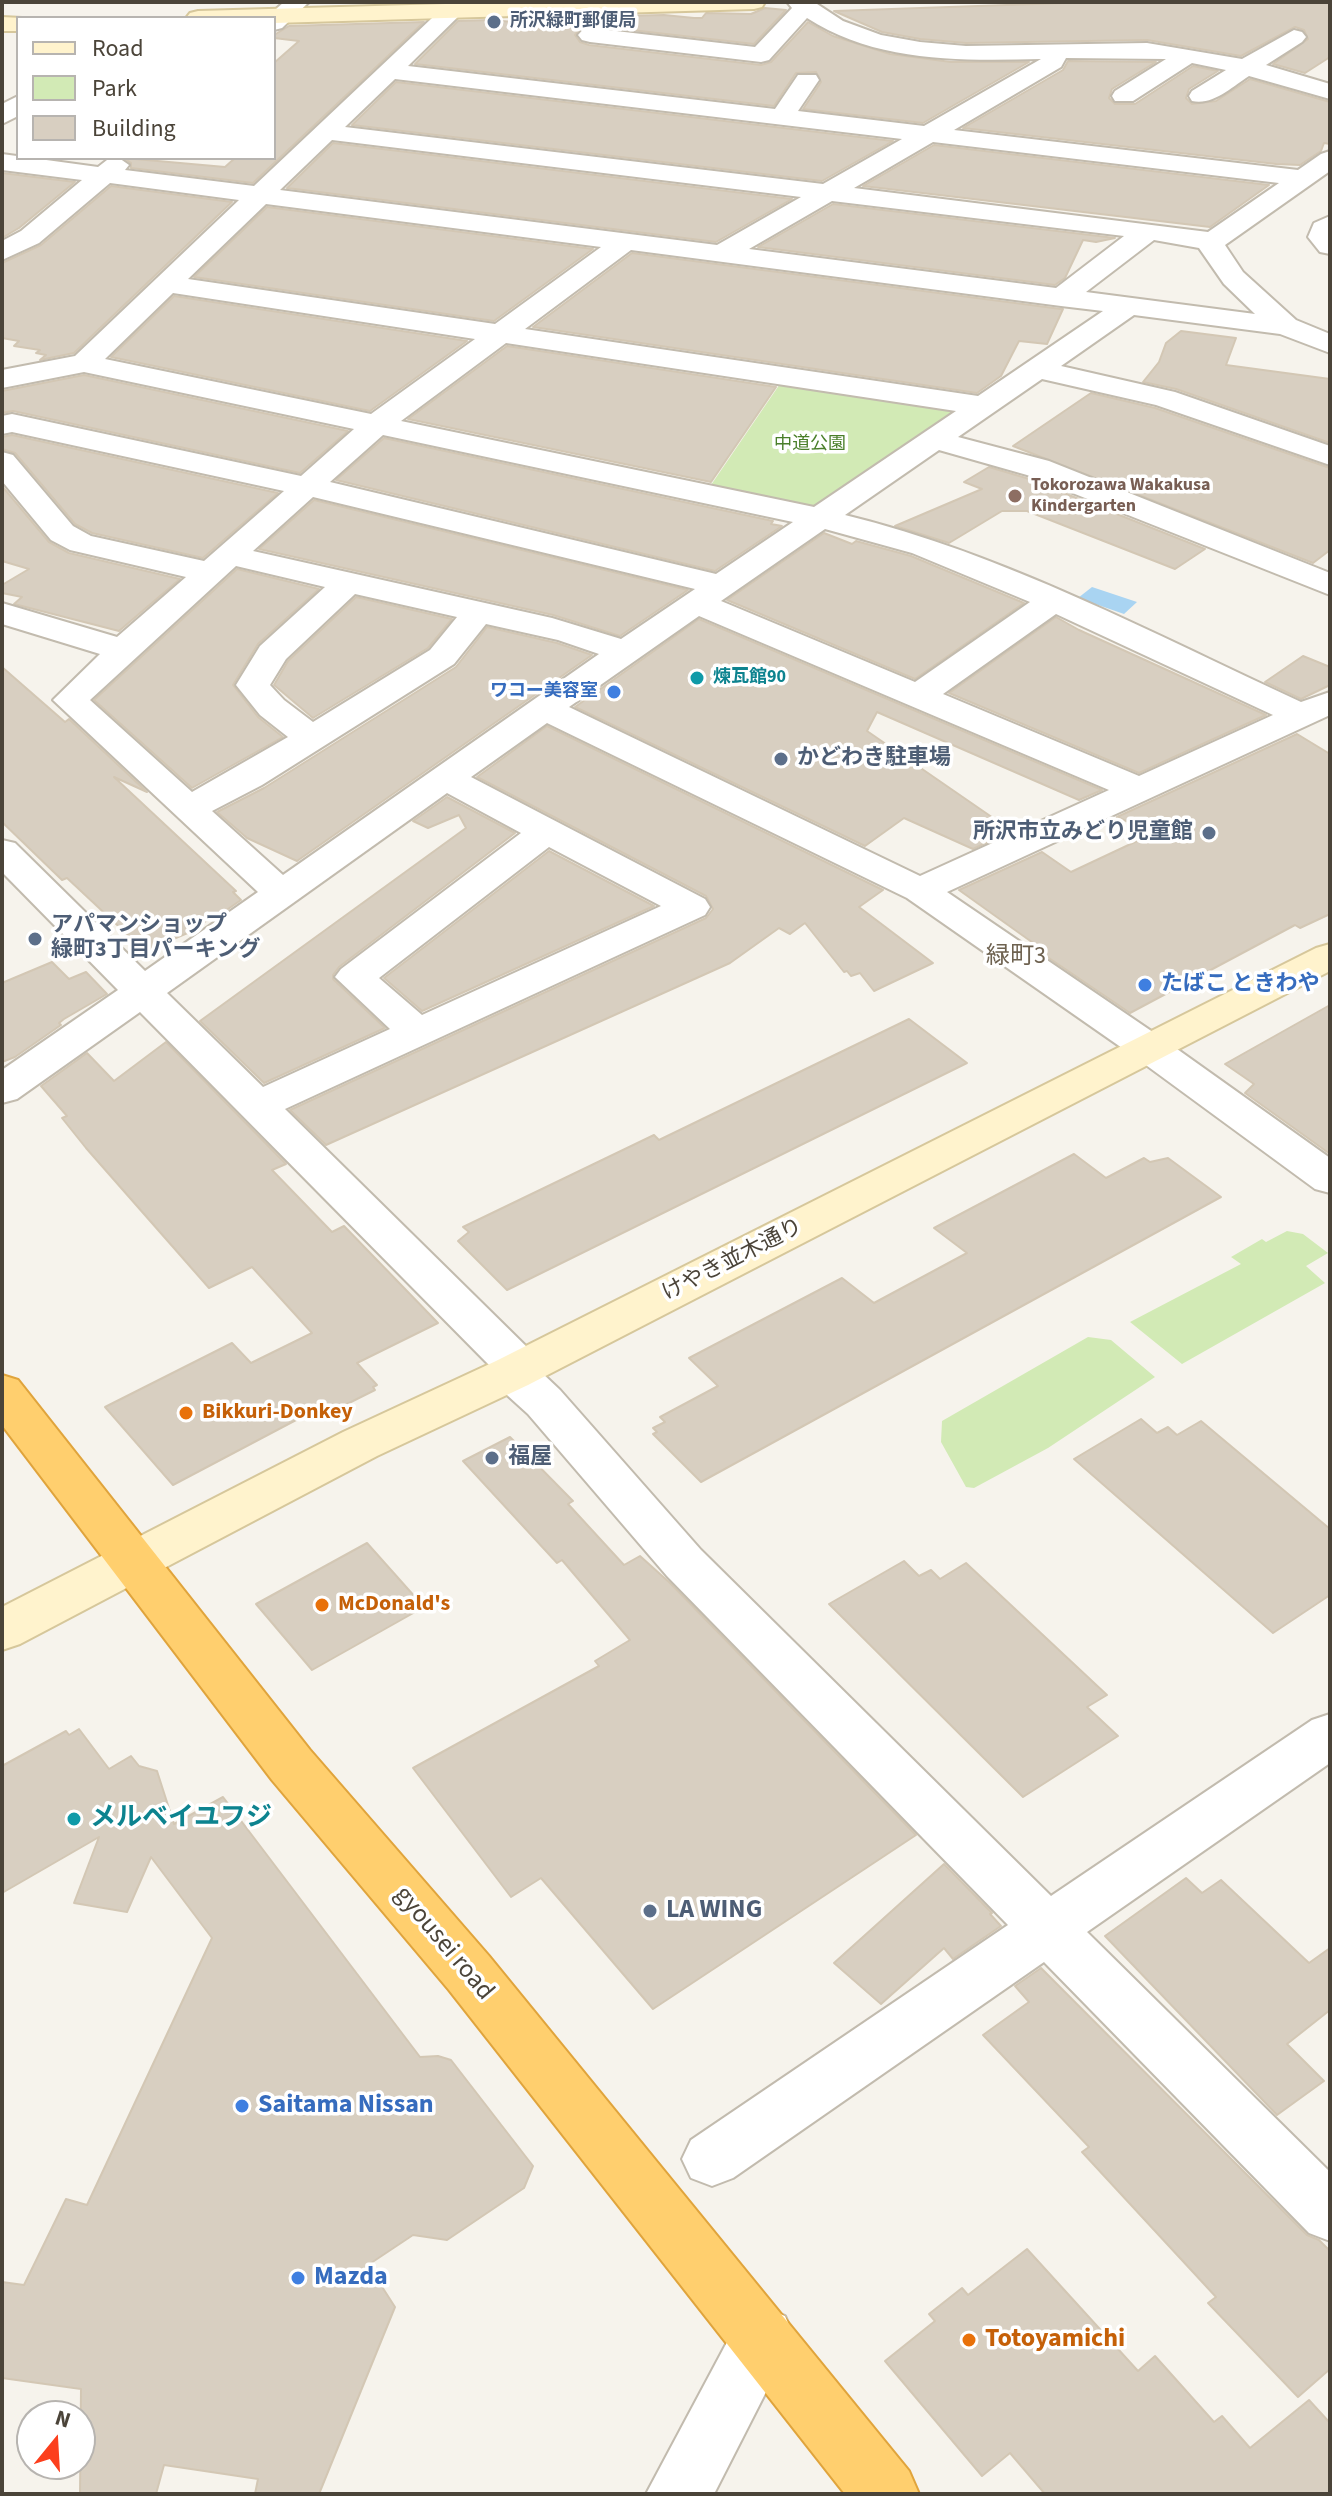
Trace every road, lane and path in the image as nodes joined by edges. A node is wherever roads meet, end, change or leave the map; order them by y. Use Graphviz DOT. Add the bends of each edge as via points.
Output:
graph roads {
  1 [pos="754,2"];
  2 [pos="618,5"];
  3 [pos="802,5"];
  4 [pos="458,6"];
  5 [pos="285,13"];
  6 [pos="233,16"];
  7 [pos="1294,37"];
  8 [pos="1056,51"];
  9 [pos="1188,55"];
  10 [pos="1248,67"];
  11 [pos="388,71"];
  12 [pos="595,72"];
  13 [pos="807,80"];
  14 [pos="519,87"];
  15 [pos="1330,92"];
  16 [pos="577,94"];
  17 [pos="1124,96"];
  18 [pos="1201,96"];
  19 [pos="642,101"];
  20 [pos="499,107"];
  21 [pos="770,116"];
  22 [pos="624,122"];
  23 [pos="480,128"];
  24 [pos="325,132"];
  25 [pos="927,135"];
  26 [pos="606,143"];
  27 [pos="460,148"];
  28 [pos="1330,159"];
  29 [pos="2,162"];
  30 [pos="587,163"];
  31 [pos="114,167"];
  32 [pos="714,178"];
  33 [pos="1304,178"];
  34 [pos="828,192"];
  35 [pos="260,195"];
  36 [pos="1330,224"];
  37 [pos="1148,231"];
  38 [pos="625,242"];
  39 [pos="1210,243"];
  40 [pos="1330,246"];
  41 [pos="2,252"];
  42 [pos="721,254"];
  43 [pos="167,284"];
  44 [pos="1244,288"];
  45 [pos="1061,298"];
  46 [pos="1129,306"];
  47 [pos="1204,314"];
  48 [pos="1286,326"];
  49 [pos="499,333"];
  50 [pos="1330,344"];
  51 [pos="84,363"];
  52 [pos="1038,369"];
  53 [pos="2,379"];
  54 [pos="984,406"];
  55 [pos="2,425"];
  56 [pos="376,425"];
  57 [pos="935,440"];
  58 [pos="1330,456"];
  59 [pos="2,461"];
  60 [pos="306,486"];
  61 [pos="820,518"];
  62 [pos="219,564"];
  63 [pos="348,583"];
  64 [pos="1330,585"];
  65 [pos="710,594"];
  66 [pos="1052,602"];
  67 [pos="478,612"];
  68 [pos="6,620"];
  69 [pos="123,650"];
  70 [pos="623,653"];
  71 [pos="919,695"];
  72 [pos="1316,708"];
  73 [pos="546,709"];
  74 [pos="312,737"];
  75 [pos="447,779"];
  76 [pos="1139,789"];
  77 [pos="188,809"];
  78 [pos="547,831"];
  79 [pos="2,851"];
  80 [pos="281,893"];
  81 [pos="920,893"];
  82 [pos="1330,956"];
  83 [pos="142,992"];
  84 [pos="418,1033"];
  85 [pos="1149,1048"];
  86 [pos="2,1090"];
  87 [pos="257,1106"];
  88 [pos="1330,1179"];
  89 [pos="516,1371"];
  90 [pos="2,1392"];
  91 [pos="133,1560"];
  92 [pos="2,1630"];
  93 [pos="1330,1735"];
  94 [pos="1050,1930"];
  95 [pos="712,2159"];
  96 [pos="1330,2213"];
  97 [pos="763,2337"];
  98 [pos="679,2494"];
  99 [pos="886,2494"];
  1 -- 2 [label="street"];
  2 -- 3 [label="street" via="590,35 761,55"];
  2 -- 4 [label="street"];
  3 -- 8 [label="street" via="830,23 915,48"];
  4 -- 5 [label="street"];
  4 -- 11 [label="street"];
  5 -- 6 [label="street"];
  7 -- 10 [label="street"];
  8 -- 9 [label="street"];
  8 -- 25 [label="street" via="1053,62"];
  9 -- 10 [label="street"];
  9 -- 17 [label="street"];
  10 -- 15 [label="street"];
  10 -- 18 [label="street"];
  11 -- 14 [label="street"];
  11 -- 24 [label="street"];
  12 -- 16 [label="street"];
  13 -- 21 [label="street"];
  14 -- 16 [label="street"];
  14 -- 20 [label="street"];
  16 -- 19 [label="street"];
  19 -- 21 [label="street"];
  19 -- 22 [label="street"];
  21 -- 25 [label="street"];
  21 -- 32 [label="street"];
  23 -- 27 [label="street"];
  24 -- 27 [label="street"];
  24 -- 35 [label="street"];
  25 -- 33 [label="street"];
  25 -- 34 [label="street"];
  26 -- 30 [label="street"];
  27 -- 30 [label="street"];
  28 -- 33 [label="street"];
  29 -- 31 [label="street"];
  30 -- 32 [label="street"];
  31 -- 35 [label="street"];
  31 -- 41 [label="street" via="30,237"];
  32 -- 34 [label="street"];
  33 -- 39 [label="street"];
  34 -- 37 [label="street"];
  34 -- 42 [label="street"];
  35 -- 38 [label="street"];
  35 -- 43 [label="street"];
  36 -- 40 [label="street" via="1321,237"];
  37 -- 39 [label="street"];
  37 -- 45 [label="street"];
  38 -- 42 [label="street"];
  38 -- 49 [label="street"];
  39 -- 44 [label="street"];
  42 -- 45 [label="street"];
  43 -- 49 [label="street"];
  43 -- 51 [label="street"];
  44 -- 47 [label="street" via="1241,300"];
  44 -- 48 [label="street"];
  45 -- 46 [label="street"];
  46 -- 47 [label="street"];
  46 -- 52 [label="street"];
  47 -- 48 [label="street"];
  48 -- 50 [label="street"];
  49 -- 54 [label="street"];
  49 -- 56 [label="street"];
  51 -- 53 [label="street"];
  51 -- 56 [label="street"];
  52 -- 54 [label="street"];
  52 -- 58 [label="street" via="1165,398"];
  54 -- 57 [label="street"];
  55 -- 60 [label="street"];
  56 -- 60 [label="street"];
  56 -- 61 [label="street"];
  57 -- 61 [label="street"];
  57 -- 64 [label="street" via="1038,468"];
  59 -- 62 [label="street" via="62,533 72,538 123,554"];
  60 -- 62 [label="street"];
  60 -- 65 [label="street"];
  61 -- 65 [label="street"];
  61 -- 66 [label="street" via="937,551"];
  62 -- 63 [label="street"];
  62 -- 69 [label="street"];
  63 -- 67 [label="street"];
  63 -- 74 [label="street" via="272,653 253,685 287,721"];
  65 -- 70 [label="street"];
  65 -- 71 [label="street"];
  66 -- 71 [label="street"];
  66 -- 72 [label="street"];
  67 -- 70 [label="street" via="562,629"];
  67 -- 74 [label="street" via="442,657"];
  68 -- 69 [label="street"];
  69 -- 77 [label="street" via="70,700"];
  70 -- 73 [label="street"];
  71 -- 76 [label="street"];
  72 -- 76 [label="street"];
  73 -- 75 [label="street"];
  73 -- 81 [label="street"];
  74 -- 77 [label="street"];
  75 -- 78 [label="street"];
  75 -- 80 [label="street"];
  76 -- 81 [label="street"];
  77 -- 80 [label="street"];
  78 -- 84 [label="street" via="355,977"];
  78 -- 84 [label="street" via="691,907"];
  79 -- 83 [label="street"];
  80 -- 83 [label="street"];
  81 -- 85 [label="street"];
  82 -- 85 [label="street, けやき並木通り"];
  83 -- 86 [label="street"];
  83 -- 87 [label="street"];
  84 -- 87 [label="street"];
  85 -- 88 [label="street"];
  85 -- 89 [label="street, けやき並木通り"];
  87 -- 89 [label="street" via="382,1220"];
  89 -- 91 [label="street, けやき並木通り"];
  89 -- 94 [label="street" via="684,1563"];
  90 -- 91 [label="highway, gyousei road"];
  91 -- 92 [label="street, けやき並木通り"];
  91 -- 97 [label="highway, gyousei road" via="291,1765 469,1973"];
  93 -- 94 [label="street"];
  94 -- 95 [label="street"];
  94 -- 96 [label="street"];
  97 -- 98 [label="street"];
  97 -- 99 [label="highway, gyousei road"];
}
